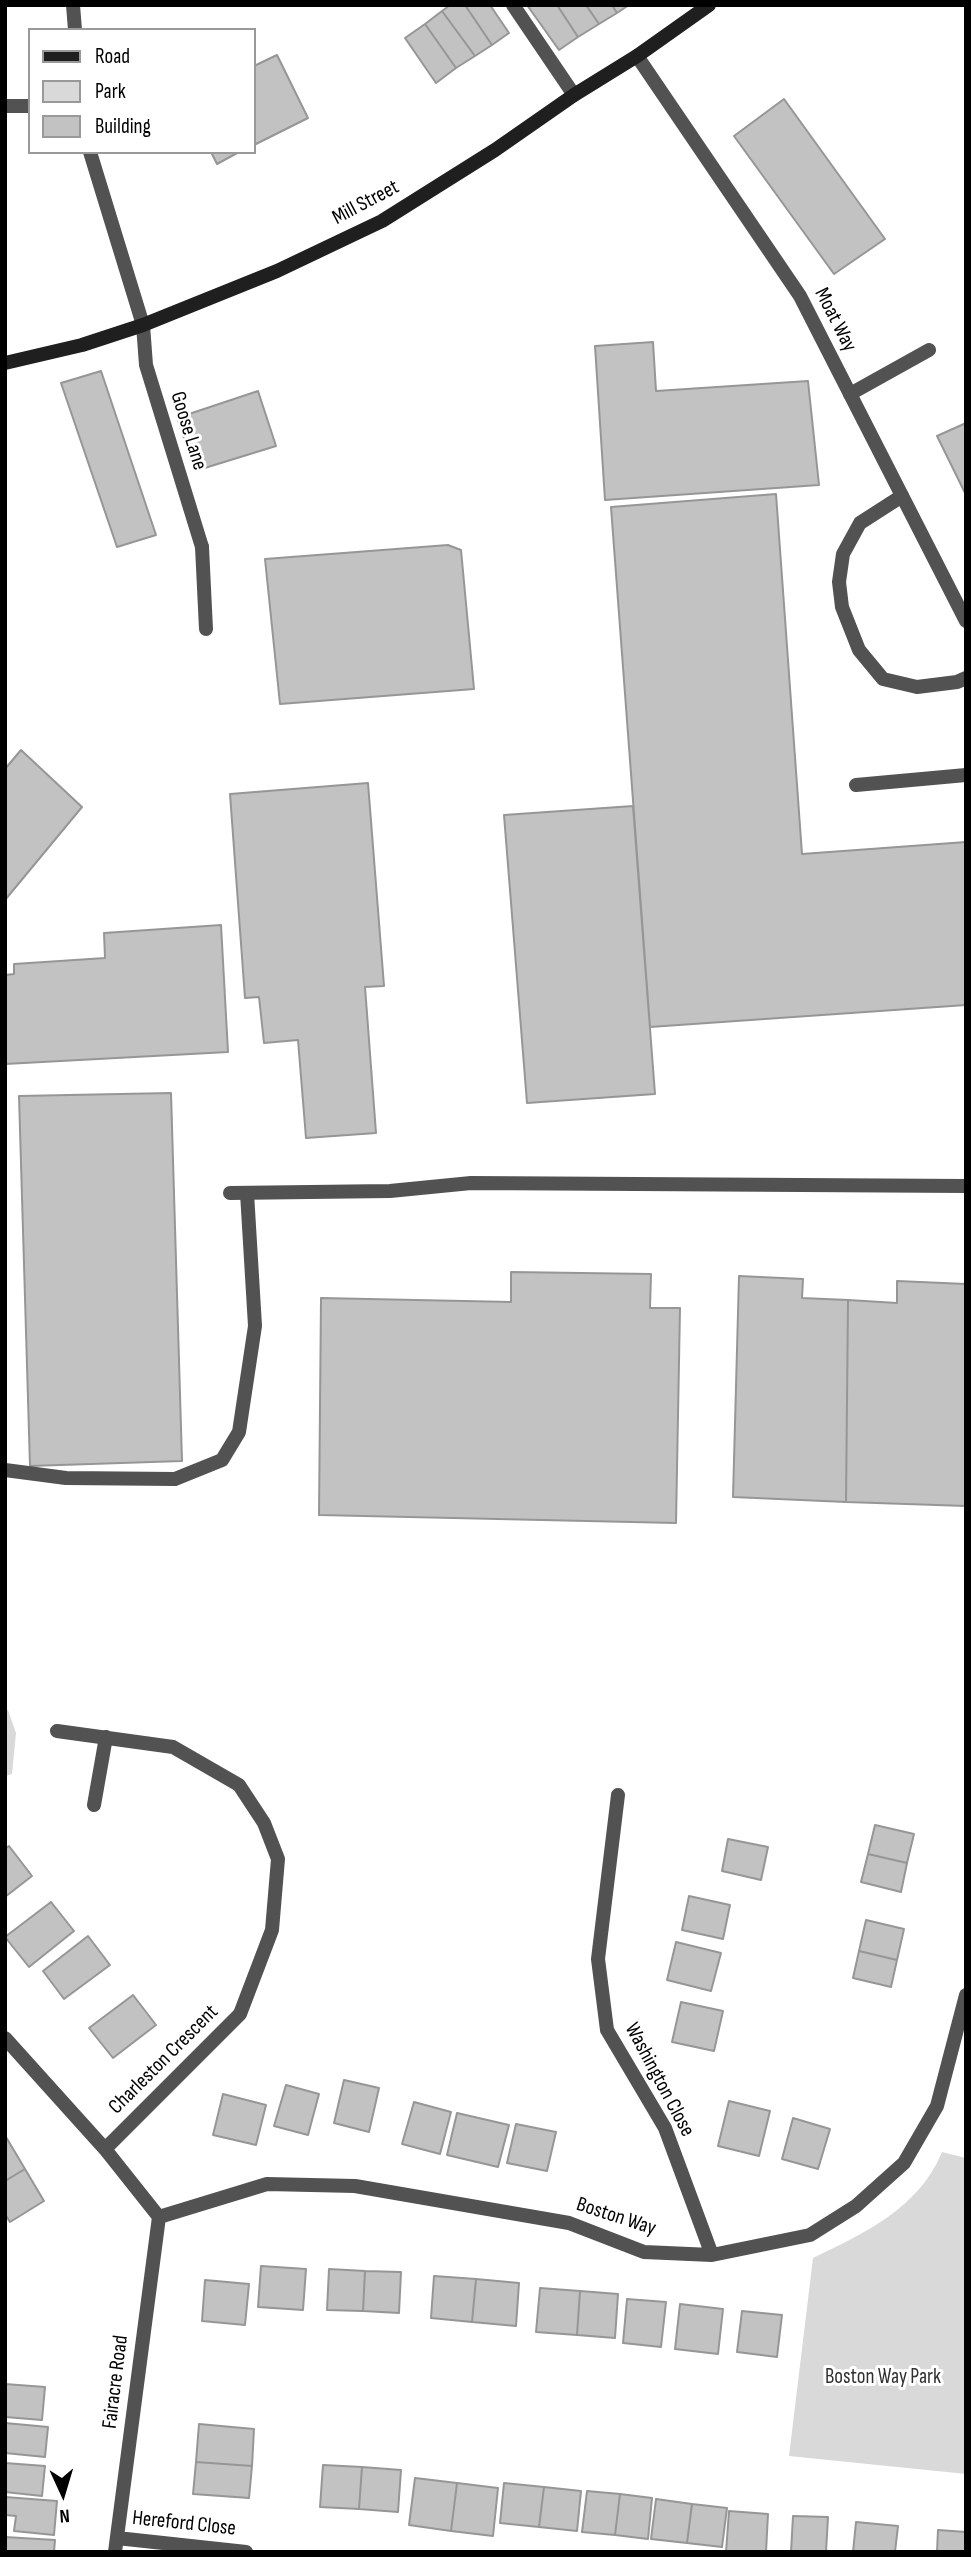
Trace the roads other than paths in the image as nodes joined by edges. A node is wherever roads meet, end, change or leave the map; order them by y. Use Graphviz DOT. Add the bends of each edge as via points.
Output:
graph roads {
  1 [pos="73,5"];
  2 [pos="513,5"];
  3 [pos="709,5"];
  4 [pos="75,28"];
  5 [pos="636,56"];
  6 [pos="574,95"];
  7 [pos="5,106"];
  8 [pos="28,106"];
  9 [pos="91,154"];
  10 [pos="143,325"];
  11 [pos="929,350"];
  12 [pos="5,363"];
  13 [pos="850,394"];
  14 [pos="902,496"];
  15 [pos="966,621"];
  16 [pos="206,629"];
  17 [pos="966,678"];
  18 [pos="966,775"];
  19 [pos="856,785"];
  20 [pos="966,1186"];
  21 [pos="230,1193"];
  22 [pos="247,1193"];
  23 [pos="5,1470"];
  24 [pos="57,1731"];
  25 [pos="106,1737"];
  26 [pos="618,1795"];
  27 [pos="94,1805"];
  28 [pos="966,1995"];
  29 [pos="5,2038"];
  30 [pos="105,2149"];
  31 [pos="159,2217"];
  32 [pos="712,2255"];
  33 [pos="116,2545"];
  34 [pos="246,2552"];
  1 -- 4 [label="street"];
  2 -- 6 [label="street"];
  3 -- 5 [label="street, Mill Street"];
  5 -- 6 [label="street, Mill Street"];
  5 -- 13 [label="street, Moat Way" via="800,296"];
  6 -- 10 [label="street, Mill Street" via="382,221 277,271"];
  7 -- 8 [label="street"];
  9 -- 10 [label="street, Goose Lane"];
  10 -- 12 [label="street, Mill Street"];
  10 -- 16 [label="street, Goose Lane" via="146,365 202,547"];
  11 -- 13 [label="street"];
  13 -- 14 [label="street, Moat Way"];
  14 -- 15 [label="street, Moat Way"];
  14 -- 17 [label="street" via="860,523 854,533 843,554 842,607 859,650 883,679 917,687"];
  18 -- 19 [label="street"];
  20 -- 22 [label="street" via="471,1183 390,1191"];
  21 -- 22 [label="street"];
  22 -- 23 [label="street" via="255,1326 239,1432 222,1460 175,1479 66,1478"];
  24 -- 25 [label="street, Charleston Crescent"];
  25 -- 27 [label="street"];
  25 -- 30 [label="street, Charleston Crescent" via="173,1747 240,1785 264,1823 278,1859 272,1930 240,2014"];
  26 -- 32 [label="street, Washington Close" via="598,1959 607,2030 665,2128"];
  28 -- 32 [label="street, Boston Way" via="937,2106 904,2164 856,2206 810,2235"];
  29 -- 30 [label="street"];
  30 -- 31 [label="street"];
  31 -- 32 [label="street, Boston Way" via="267,2184 355,2186 569,2223 644,2252"];
  31 -- 33 [label="street, Fairacre Road"];
  33 -- 34 [label="street, Hereford Close"];
}
